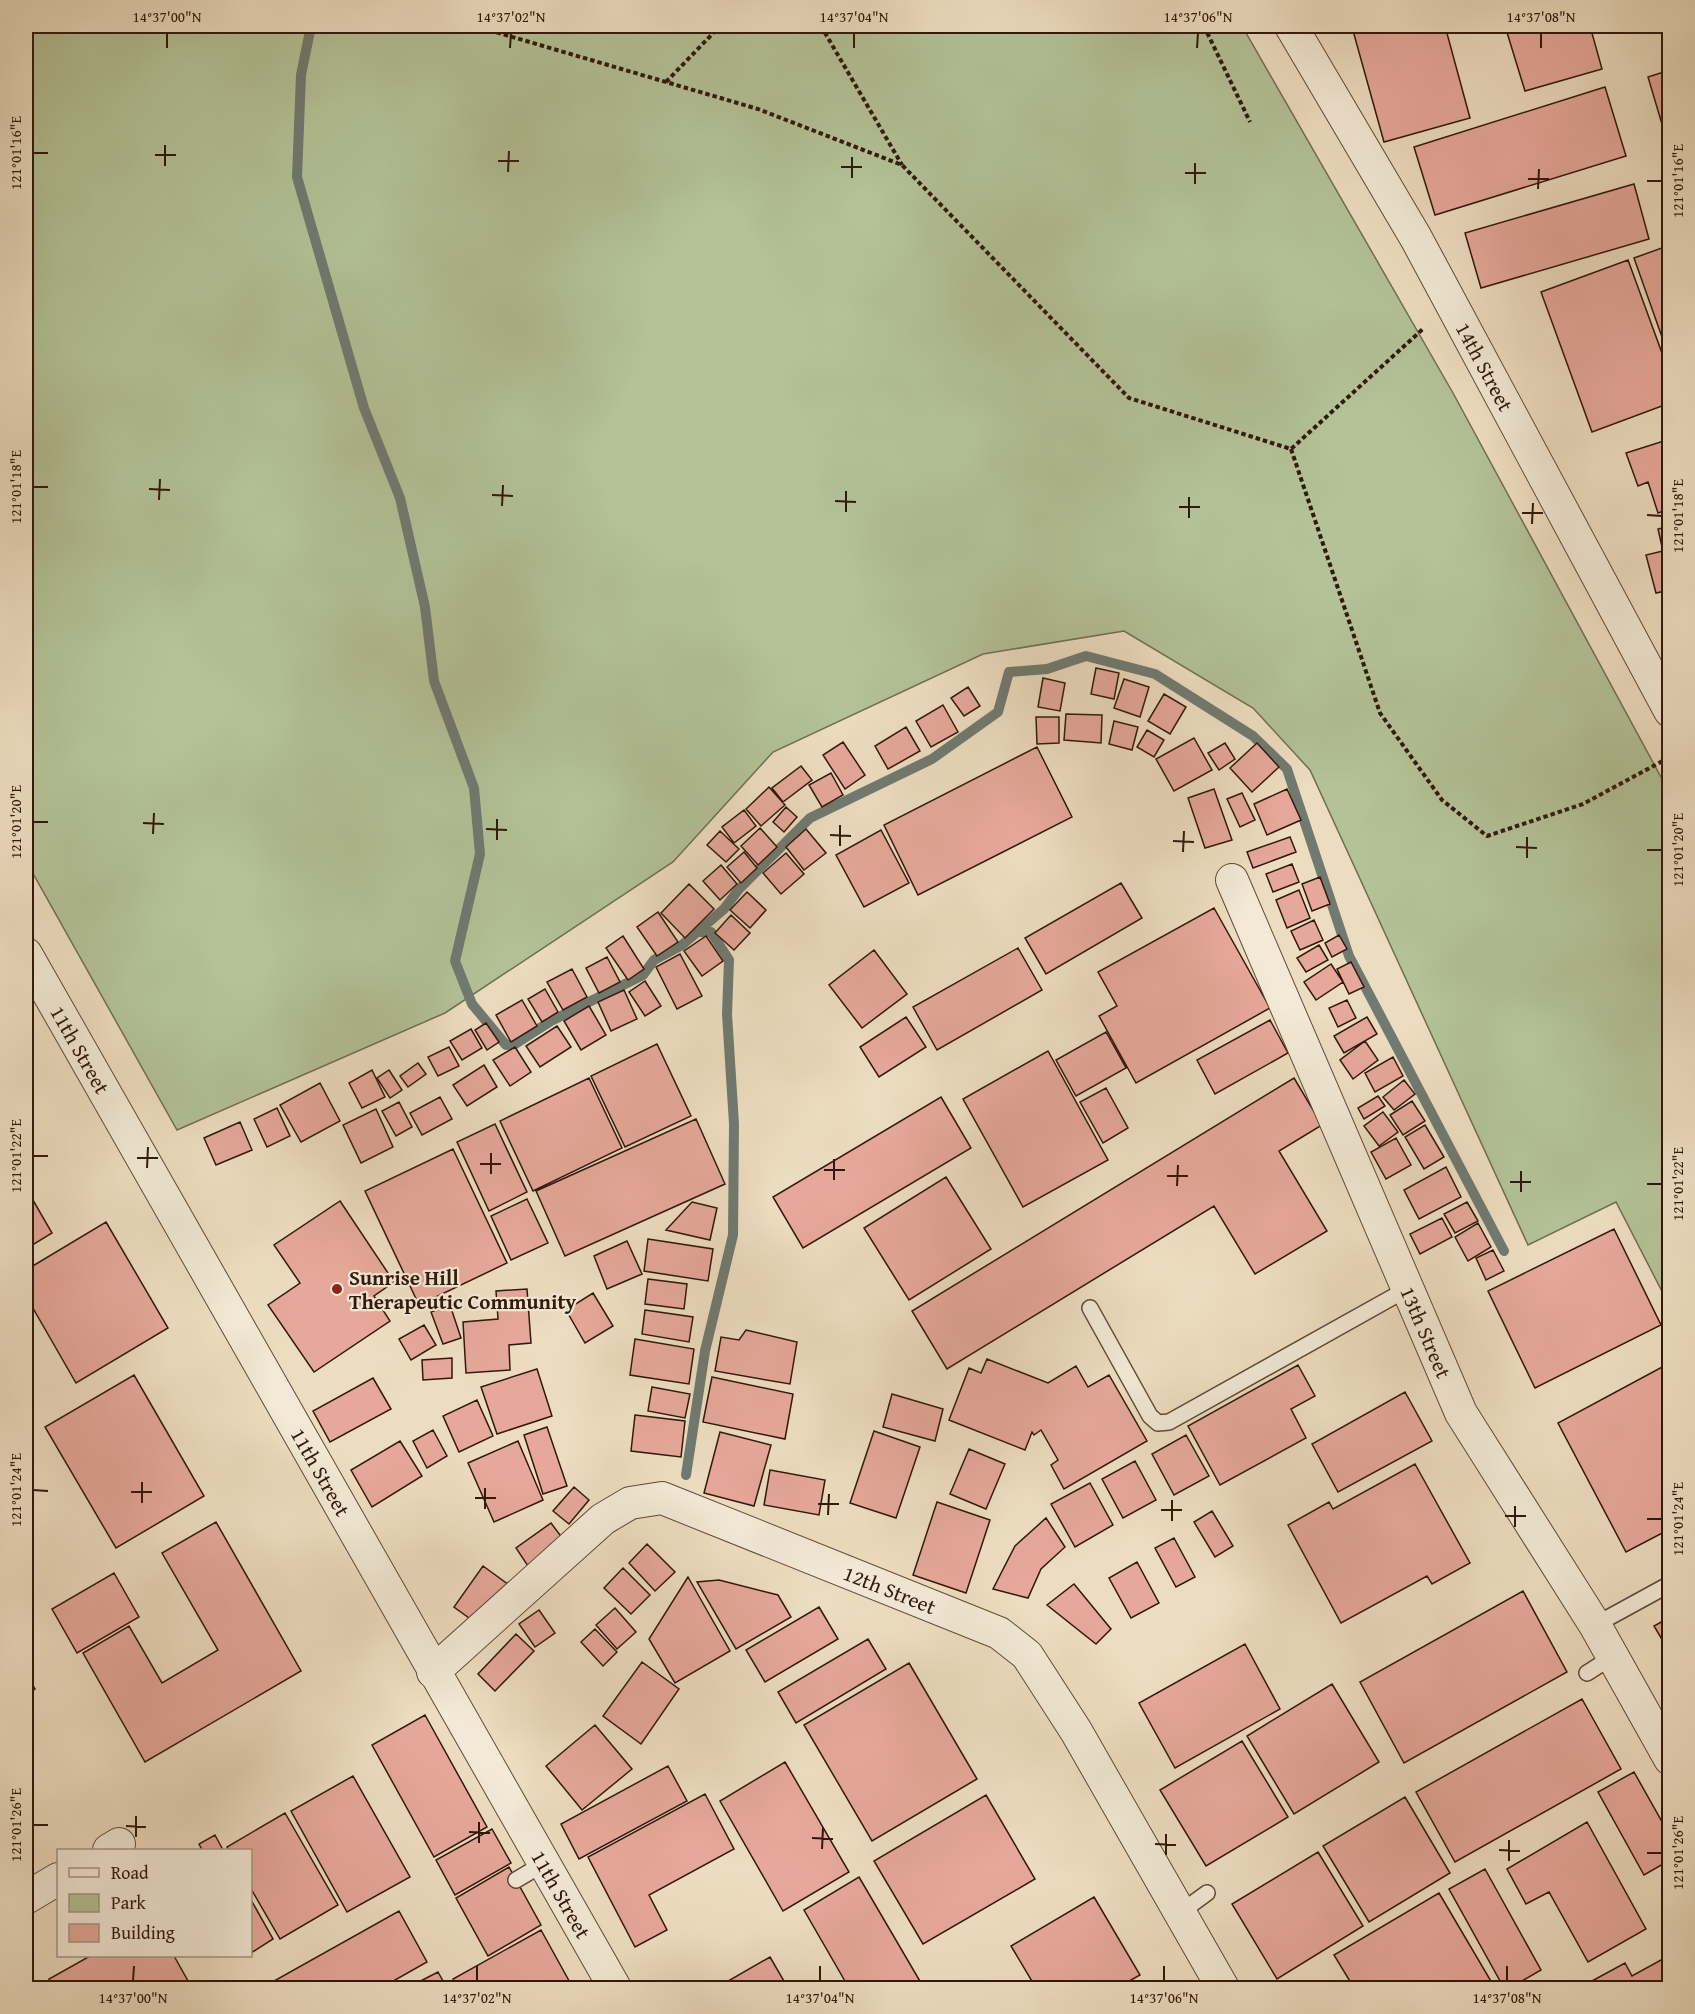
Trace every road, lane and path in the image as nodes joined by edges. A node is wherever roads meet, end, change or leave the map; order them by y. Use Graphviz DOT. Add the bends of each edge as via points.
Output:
graph roads {
  1 [pos="475,26"];
  2 [pos="720,26"];
  3 [pos="821,26"];
  4 [pos="1204,26"];
  5 [pos="1291,26"];
  6 [pos="666,82"];
  7 [pos="1250,122"];
  8 [pos="902,165"];
  9 [pos="1452,303"];
  10 [pos="1292,448"];
  11 [pos="1670,711"];
  12 [pos="1670,757"];
  13 [pos="1232,880"];
  14 [pos="26,954"];
  15 [pos="1409,1288"];
  16 [pos="1090,1308"];
  17 [pos="1670,1584"];
  18 [pos="1595,1625"];
  19 [pos="432,1672"];
  20 [pos="1670,1759"];
  21 [pos="543,1864"];
  22 [pos="57,1880"];
  23 [pos="516,1880"];
  24 [pos="1207,1893"];
  25 [pos="26,1898"];
  26 [pos="1181,1912"];
  27 [pos="615,1989"];
  28 [pos="1223,1989"];
  1 -- 6 [label="path"];
  2 -- 6 [label="path"];
  3 -- 8 [label="path"];
  4 -- 7 [label="path"];
  5 -- 9 [label="street, 14th Street"];
  6 -- 8 [label="path" via="758,109"];
  8 -- 10 [label="path" via="1129,398"];
  9 -- 10 [label="path"];
  9 -- 11 [label="street, 14th Street"];
  10 -- 12 [label="path" via="1380,713 1442,800 1487,836 1583,804"];
  13 -- 15 [label="street, 13th Street"];
  14 -- 19 [label="street, 11th Street"];
  15 -- 16 [label="lane" via="1169,1422 1158,1422 1150,1416"];
  15 -- 18 [label="street, 13th Street" via="1461,1413"];
  17 -- 18 [label="lane"];
  18 -- 20 [label="street, 13th Street" via="1599,1665"];
  19 -- 21 [label="street, 11th Street"];
  19 -- 26 [label="street, 12th Street" via="603,1519 630,1503 662,1497 999,1633 1028,1655"];
  21 -- 23 [label="lane"];
  21 -- 27 [label="street, 11th Street"];
  22 -- 25 [label="street"];
  24 -- 26 [label="lane"];
  26 -- 28 [label="street, 12th Street"];
}
